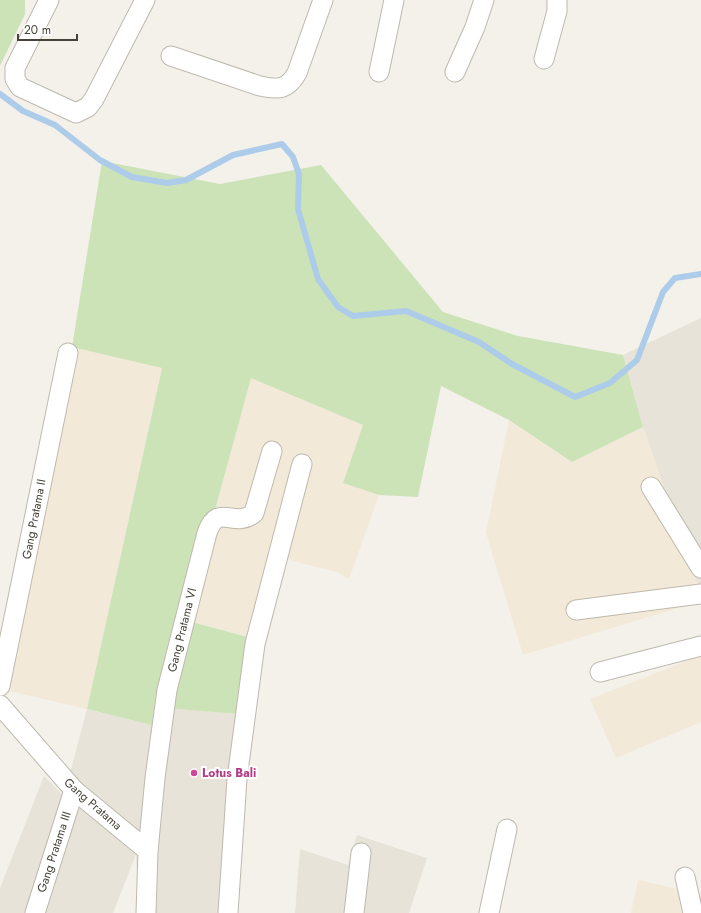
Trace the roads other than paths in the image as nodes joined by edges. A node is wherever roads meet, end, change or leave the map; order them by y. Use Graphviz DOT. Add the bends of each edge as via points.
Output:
graph roads {
  1 [pos="49,0"];
  2 [pos="145,0"];
  3 [pos="323,0"];
  4 [pos="394,0"];
  5 [pos="484,0"];
  6 [pos="557,0"];
  7 [pos="171,56"];
  8 [pos="544,59"];
  9 [pos="378,72"];
  10 [pos="455,72"];
  11 [pos="68,353"];
  12 [pos="272,451"];
  13 [pos="302,464"];
  14 [pos="651,487"];
  15 [pos="701,568"];
  16 [pos="701,594"];
  17 [pos="576,610"];
  18 [pos="701,646"];
  19 [pos="600,672"];
  20 [pos="0,686"];
  21 [pos="0,705"];
  22 [pos="74,790"];
  23 [pos="507,828"];
  24 [pos="148,851"];
  25 [pos="361,853"];
  26 [pos="685,877"];
  27 [pos="35,913"];
  28 [pos="146,913"];
  29 [pos="228,913"];
  30 [pos="354,913"];
  31 [pos="489,913"];
  32 [pos="693,913"];
  1 -- 2 [label="street" via="15,68 15,79 20,87 76,113 88,107 94,99"];
  3 -- 7 [label="street" via="298,73 291,83 282,88 260,86"];
  4 -- 9 [label="street"];
  5 -- 10 [label="street"];
  6 -- 8 [label="street" via="557,11"];
  11 -- 20 [label="street, Gang Pratama II"];
  12 -- 24 [label="street, Gang Pratama VI" via="254,513 243,519 214,519 207,533 167,690 154,778"];
  13 -- 29 [label="street" via="255,644 237,779"];
  14 -- 15 [label="street"];
  16 -- 17 [label="street"];
  18 -- 19 [label="street"];
  21 -- 22 [label="street, Gang Pratama"];
  22 -- 24 [label="street, Gang Pratama"];
  22 -- 27 [label="street, Gang Pratama III"];
  23 -- 31 [label="street"];
  24 -- 28 [label="street"];
  25 -- 30 [label="street"];
  26 -- 32 [label="street"];
}
